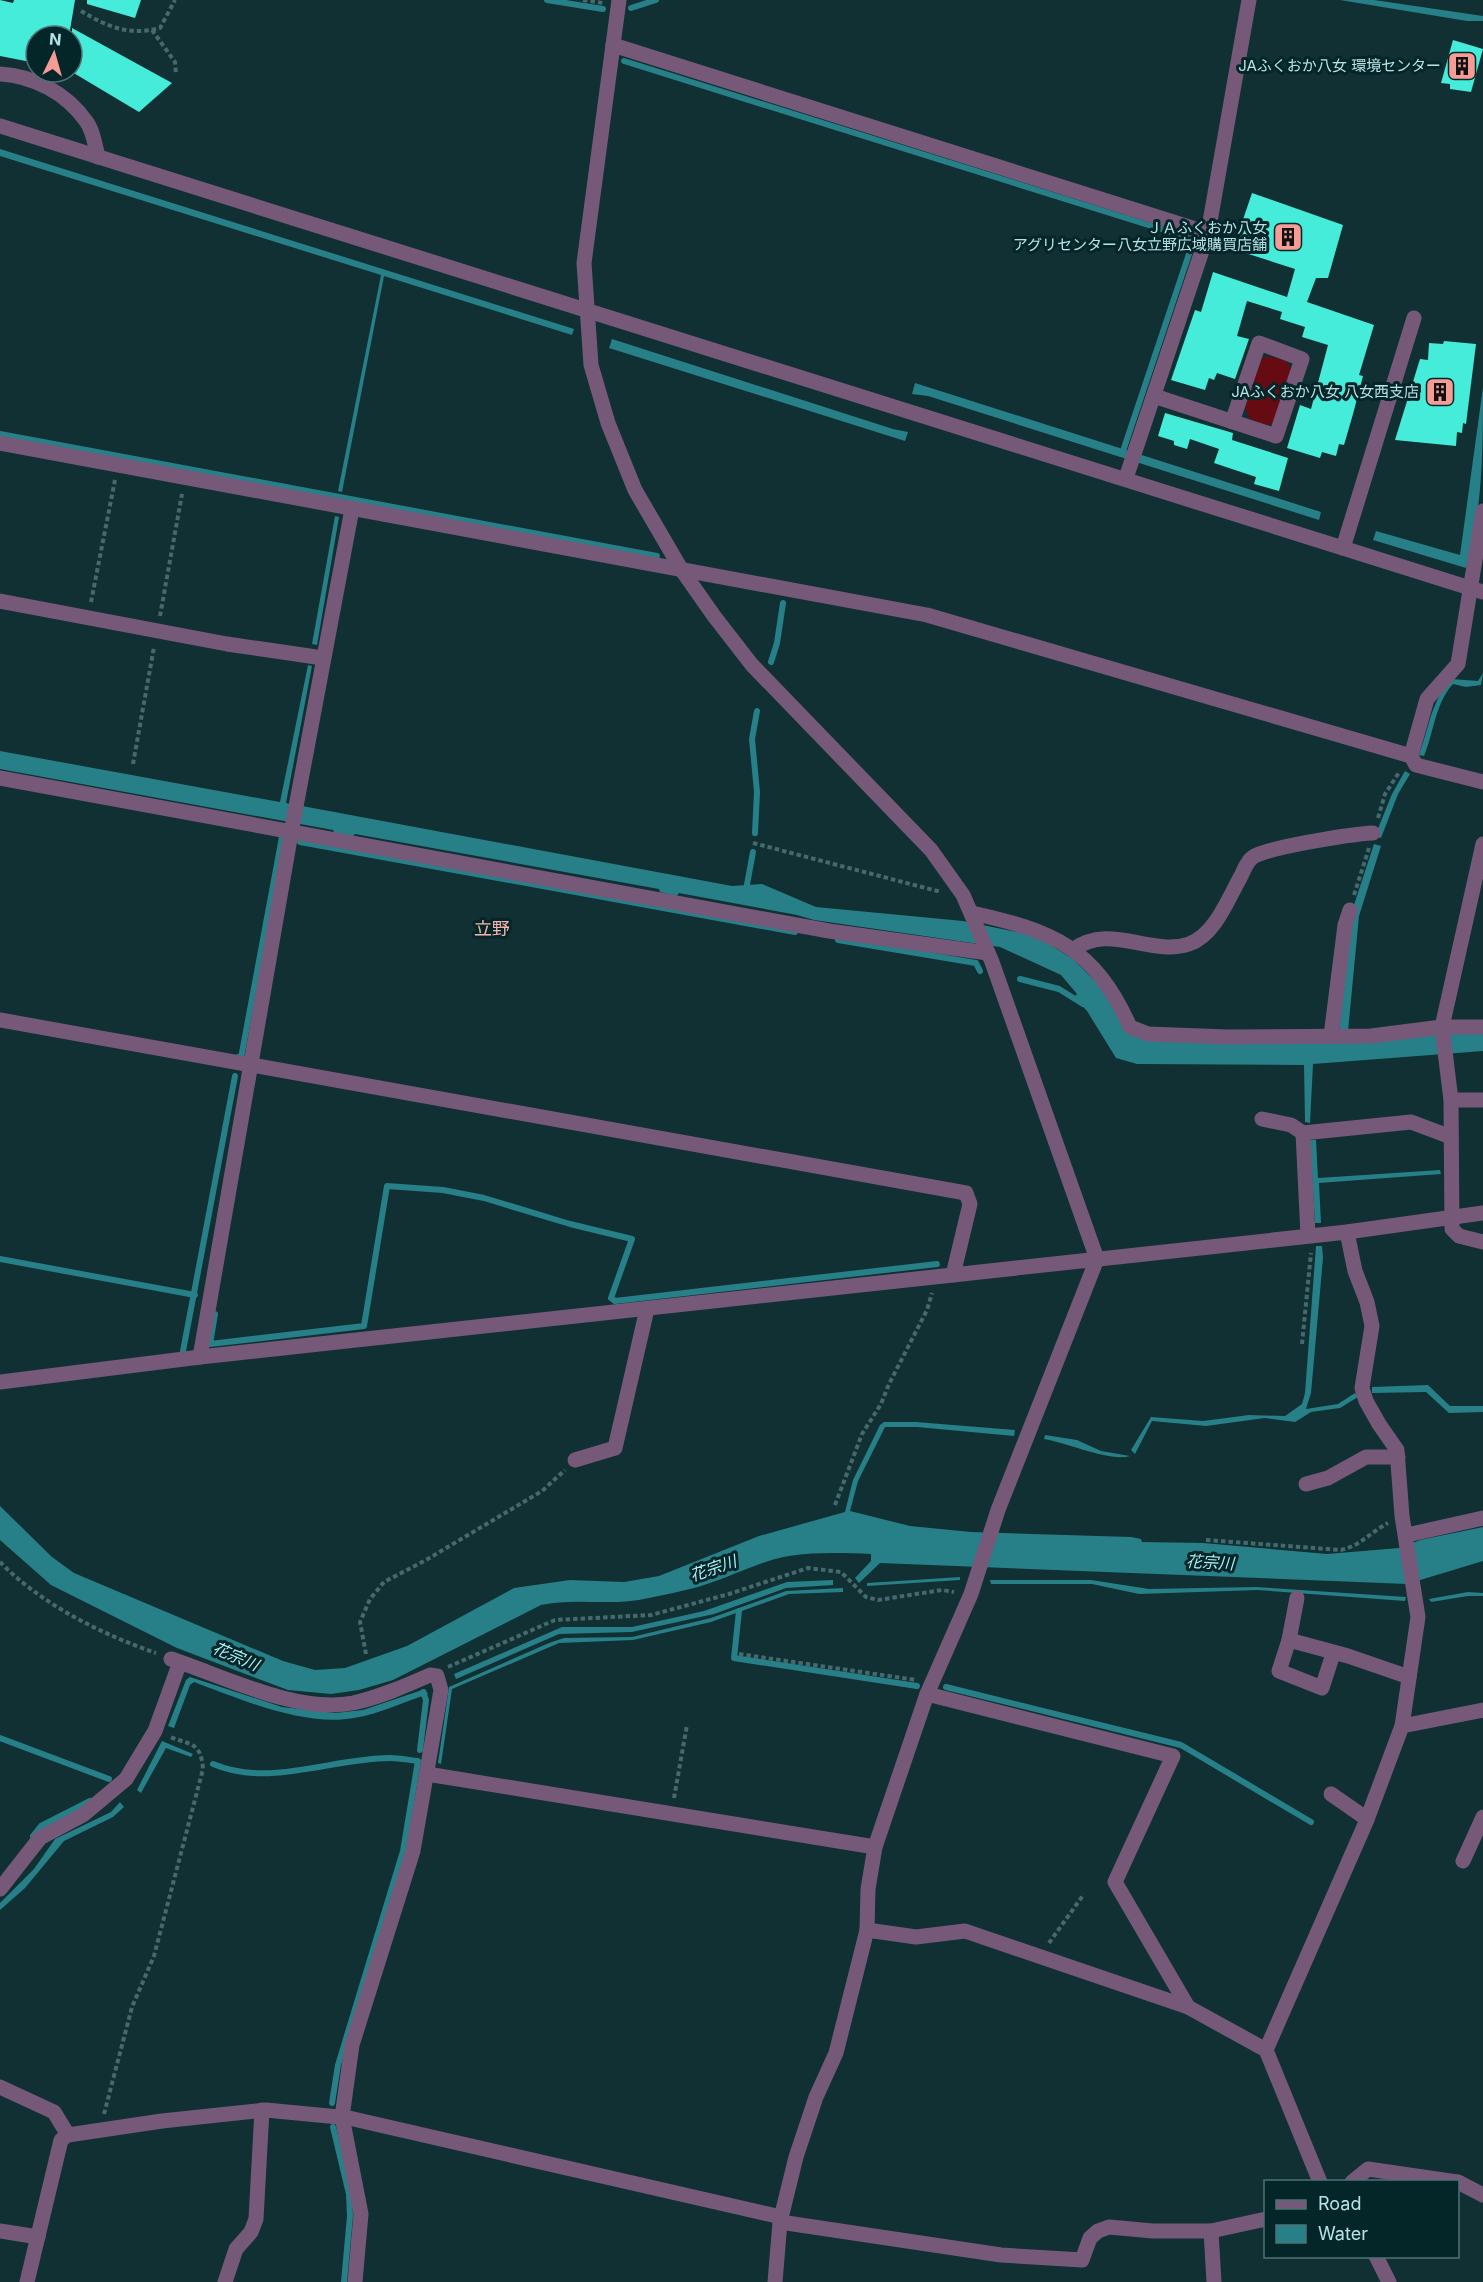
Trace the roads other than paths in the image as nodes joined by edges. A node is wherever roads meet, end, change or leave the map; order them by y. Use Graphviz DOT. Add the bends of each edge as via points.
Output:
graph roads {
  1 [pos="619,0"];
  2 [pos="1250,0"];
  3 [pos="613,45"];
  4 [pos="0,74"];
  5 [pos="0,126"];
  6 [pos="98,157"];
  7 [pos="1208,233"];
  8 [pos="586,309"];
  9 [pos="1414,318"];
  10 [pos="1154,396"];
  11 [pos="1232,422"];
  12 [pos="0,443"];
  13 [pos="1126,478"];
  14 [pos="352,509"];
  15 [pos="1483,511"];
  16 [pos="1343,548"];
  17 [pos="681,569"];
  18 [pos="1477,590"];
  19 [pos="0,601"];
  20 [pos="323,658"];
  21 [pos="1411,756"];
  22 [pos="0,778"];
  23 [pos="1483,782"];
  24 [pos="291,829"];
  25 [pos="1374,833"];
  26 [pos="1483,844"];
  27 [pos="1350,910"];
  28 [pos="972,913"];
  29 [pos="1073,950"];
  30 [pos="988,953"];
  31 [pos="0,1020"];
  32 [pos="1442,1027"];
  33 [pos="1483,1027"];
  34 [pos="1331,1036"];
  35 [pos="250,1065"];
  36 [pos="1451,1100"];
  37 [pos="1483,1100"];
  38 [pos="1262,1119"];
  39 [pos="1303,1133"];
  40 [pos="1450,1137"];
  41 [pos="1483,1213"];
  42 [pos="1451,1219"];
  43 [pos="1347,1232"];
  44 [pos="1308,1235"];
  45 [pos="1483,1242"];
  46 [pos="1097,1259"];
  47 [pos="953,1275"];
  48 [pos="647,1309"];
  49 [pos="200,1357"];
  50 [pos="0,1382"];
  51 [pos="1398,1457"];
  52 [pos="575,1460"];
  53 [pos="1306,1484"];
  54 [pos="1483,1518"];
  55 [pos="1407,1535"];
  56 [pos="1297,1598"];
  57 [pos="1289,1640"];
  58 [pos="1333,1654"];
  59 [pos="1409,1677"];
  60 [pos="929,1688"];
  61 [pos="1483,1710"];
  62 [pos="1402,1726"];
  63 [pos="427,1774"];
  64 [pos="1331,1794"];
  65 [pos="1367,1819"];
  66 [pos="1482,1822"];
  67 [pos="875,1847"];
  68 [pos="1463,1861"];
  69 [pos="0,1888"];
  70 [pos="867,1929"];
  71 [pos="1188,2007"];
  72 [pos="1266,2050"];
  73 [pos="0,2087"];
  74 [pos="262,2110"];
  75 [pos="342,2117"];
  76 [pos="68,2135"];
  77 [pos="1320,2180"];
  78 [pos="1353,2180"];
  79 [pos="1443,2180"];
  80 [pos="1459,2183"];
  81 [pos="1483,2195"];
  82 [pos="1264,2219"];
  83 [pos="781,2220"];
  84 [pos="0,2231"];
  85 [pos="1211,2231"];
  86 [pos="38,2237"];
  87 [pos="1377,2258"];
  88 [pos="27,2282"];
  89 [pos="225,2282"];
  90 [pos="355,2282"];
  91 [pos="775,2282"];
  92 [pos="1214,2282"];
  93 [pos="1389,2282"];
  1 -- 3 [label="street"];
  2 -- 7 [label="street"];
  3 -- 7 [label="street"];
  3 -- 8 [label="street" via="584,262"];
  4 -- 6 [label="street" via="42,83 65,99 87,122"];
  5 -- 6 [label="street"];
  6 -- 8 [label="street"];
  7 -- 10 [label="street"];
  8 -- 13 [label="street"];
  8 -- 17 [label="street" via="591,365 608,423 635,490"];
  9 -- 16 [label="street"];
  10 -- 11 [label="street"];
  10 -- 13 [label="street"];
  11 -- 11 [label="street" via="1276,436 1302,359 1259,343"];
  12 -- 14 [label="street"];
  13 -- 16 [label="street"];
  14 -- 17 [label="street"];
  14 -- 20 [label="street"];
  15 -- 18 [label="street"];
  16 -- 18 [label="street"];
  17 -- 21 [label="street" via="927,615"];
  17 -- 28 [label="street" via="752,665 931,850"];
  18 -- 21 [label="street" via="1458,664 1427,699"];
  19 -- 20 [label="street"];
  20 -- 24 [label="street"];
  21 -- 23 [label="street" via="1416,765 1431,771"];
  22 -- 24 [label="street"];
  24 -- 30 [label="street" via="829,931"];
  24 -- 35 [label="street"];
  25 -- 29 [label="street" via="1272,850 1252,858 1211,926 1190,944 1161,945 1113,937"];
  26 -- 32 [label="street"];
  27 -- 34 [label="street"];
  28 -- 29 [label="street" via="1025,925 1060,939"];
  28 -- 30 [label="street"];
  29 -- 34 [label="street" via="1115,994 1130,1027 1148,1034"];
  30 -- 46 [label="street"];
  31 -- 35 [label="street"];
  32 -- 33 [label="street"];
  32 -- 34 [label="street" via="1371,1036"];
  32 -- 36 [label="street"];
  35 -- 47 [label="street" via="966,1193 970,1204"];
  35 -- 49 [label="street"];
  36 -- 37 [label="street"];
  36 -- 40 [label="street"];
  38 -- 39 [label="street" via="1291,1125"];
  39 -- 40 [label="street" via="1411,1122"];
  39 -- 44 [label="street"];
  40 -- 42 [label="street"];
  41 -- 42 [label="street"];
  42 -- 43 [label="street"];
  42 -- 45 [label="street" via="1452,1229 1459,1236"];
  43 -- 44 [label="street"];
  43 -- 51 [label="street" via="1372,1326 1362,1388"];
  44 -- 46 [label="street"];
  46 -- 47 [label="street"];
  46 -- 60 [label="street" via="998,1510 970,1595"];
  47 -- 48 [label="street"];
  48 -- 49 [label="street"];
  48 -- 52 [label="street" via="615,1448"];
  49 -- 50 [label="street"];
  51 -- 53 [label="street" via="1366,1457 1328,1478"];
  51 -- 55 [label="street"];
  54 -- 55 [label="street"];
  55 -- 59 [label="street" via="1418,1617"];
  56 -- 57 [label="street"];
  57 -- 58 [label="street"];
  57 -- 58 [label="street" via="1279,1671 1322,1688"];
  58 -- 59 [label="street"];
  59 -- 62 [label="street"];
  60 -- 67 [label="street"];
  60 -- 71 [label="street" via="1173,1756 1114,1882"];
  61 -- 62 [label="street"];
  62 -- 65 [label="street"];
  63 -- 67 [label="street"];
  63 -- 69 [label="street" via="441,1690 437,1676 430,1675 388,1694 350,1703 322,1704 282,1697 175,1660 155,1731 126,1779 83,1815 40,1838"];
  63 -- 75 [label="street" via="413,1851 352,2045"];
  64 -- 65 [label="street"];
  65 -- 72 [label="street"];
  66 -- 68 [label="street"];
  67 -- 70 [label="street"];
  70 -- 71 [label="street" via="916,1937 965,1931"];
  70 -- 83 [label="street" via="836,2053 796,2157"];
  71 -- 72 [label="street"];
  72 -- 77 [label="street"];
  73 -- 76 [label="street" via="54,2112"];
  74 -- 75 [label="street"];
  74 -- 76 [label="street"];
  74 -- 89 [label="street" via="256,2219 251,2232 236,2249"];
  75 -- 83 [label="street"];
  75 -- 90 [label="street" via="362,2214"];
  76 -- 86 [label="street" via="61,2140"];
  78 -- 79 [label="street" via="1368,2169"];
  80 -- 81 [label="street"];
  82 -- 85 [label="street"];
  83 -- 85 [label="street" via="1001,2255 1082,2260 1090,2238 1109,2227"];
  83 -- 91 [label="street"];
  84 -- 86 [label="street"];
  85 -- 92 [label="street"];
  86 -- 88 [label="street"];
  87 -- 93 [label="street"];
}
